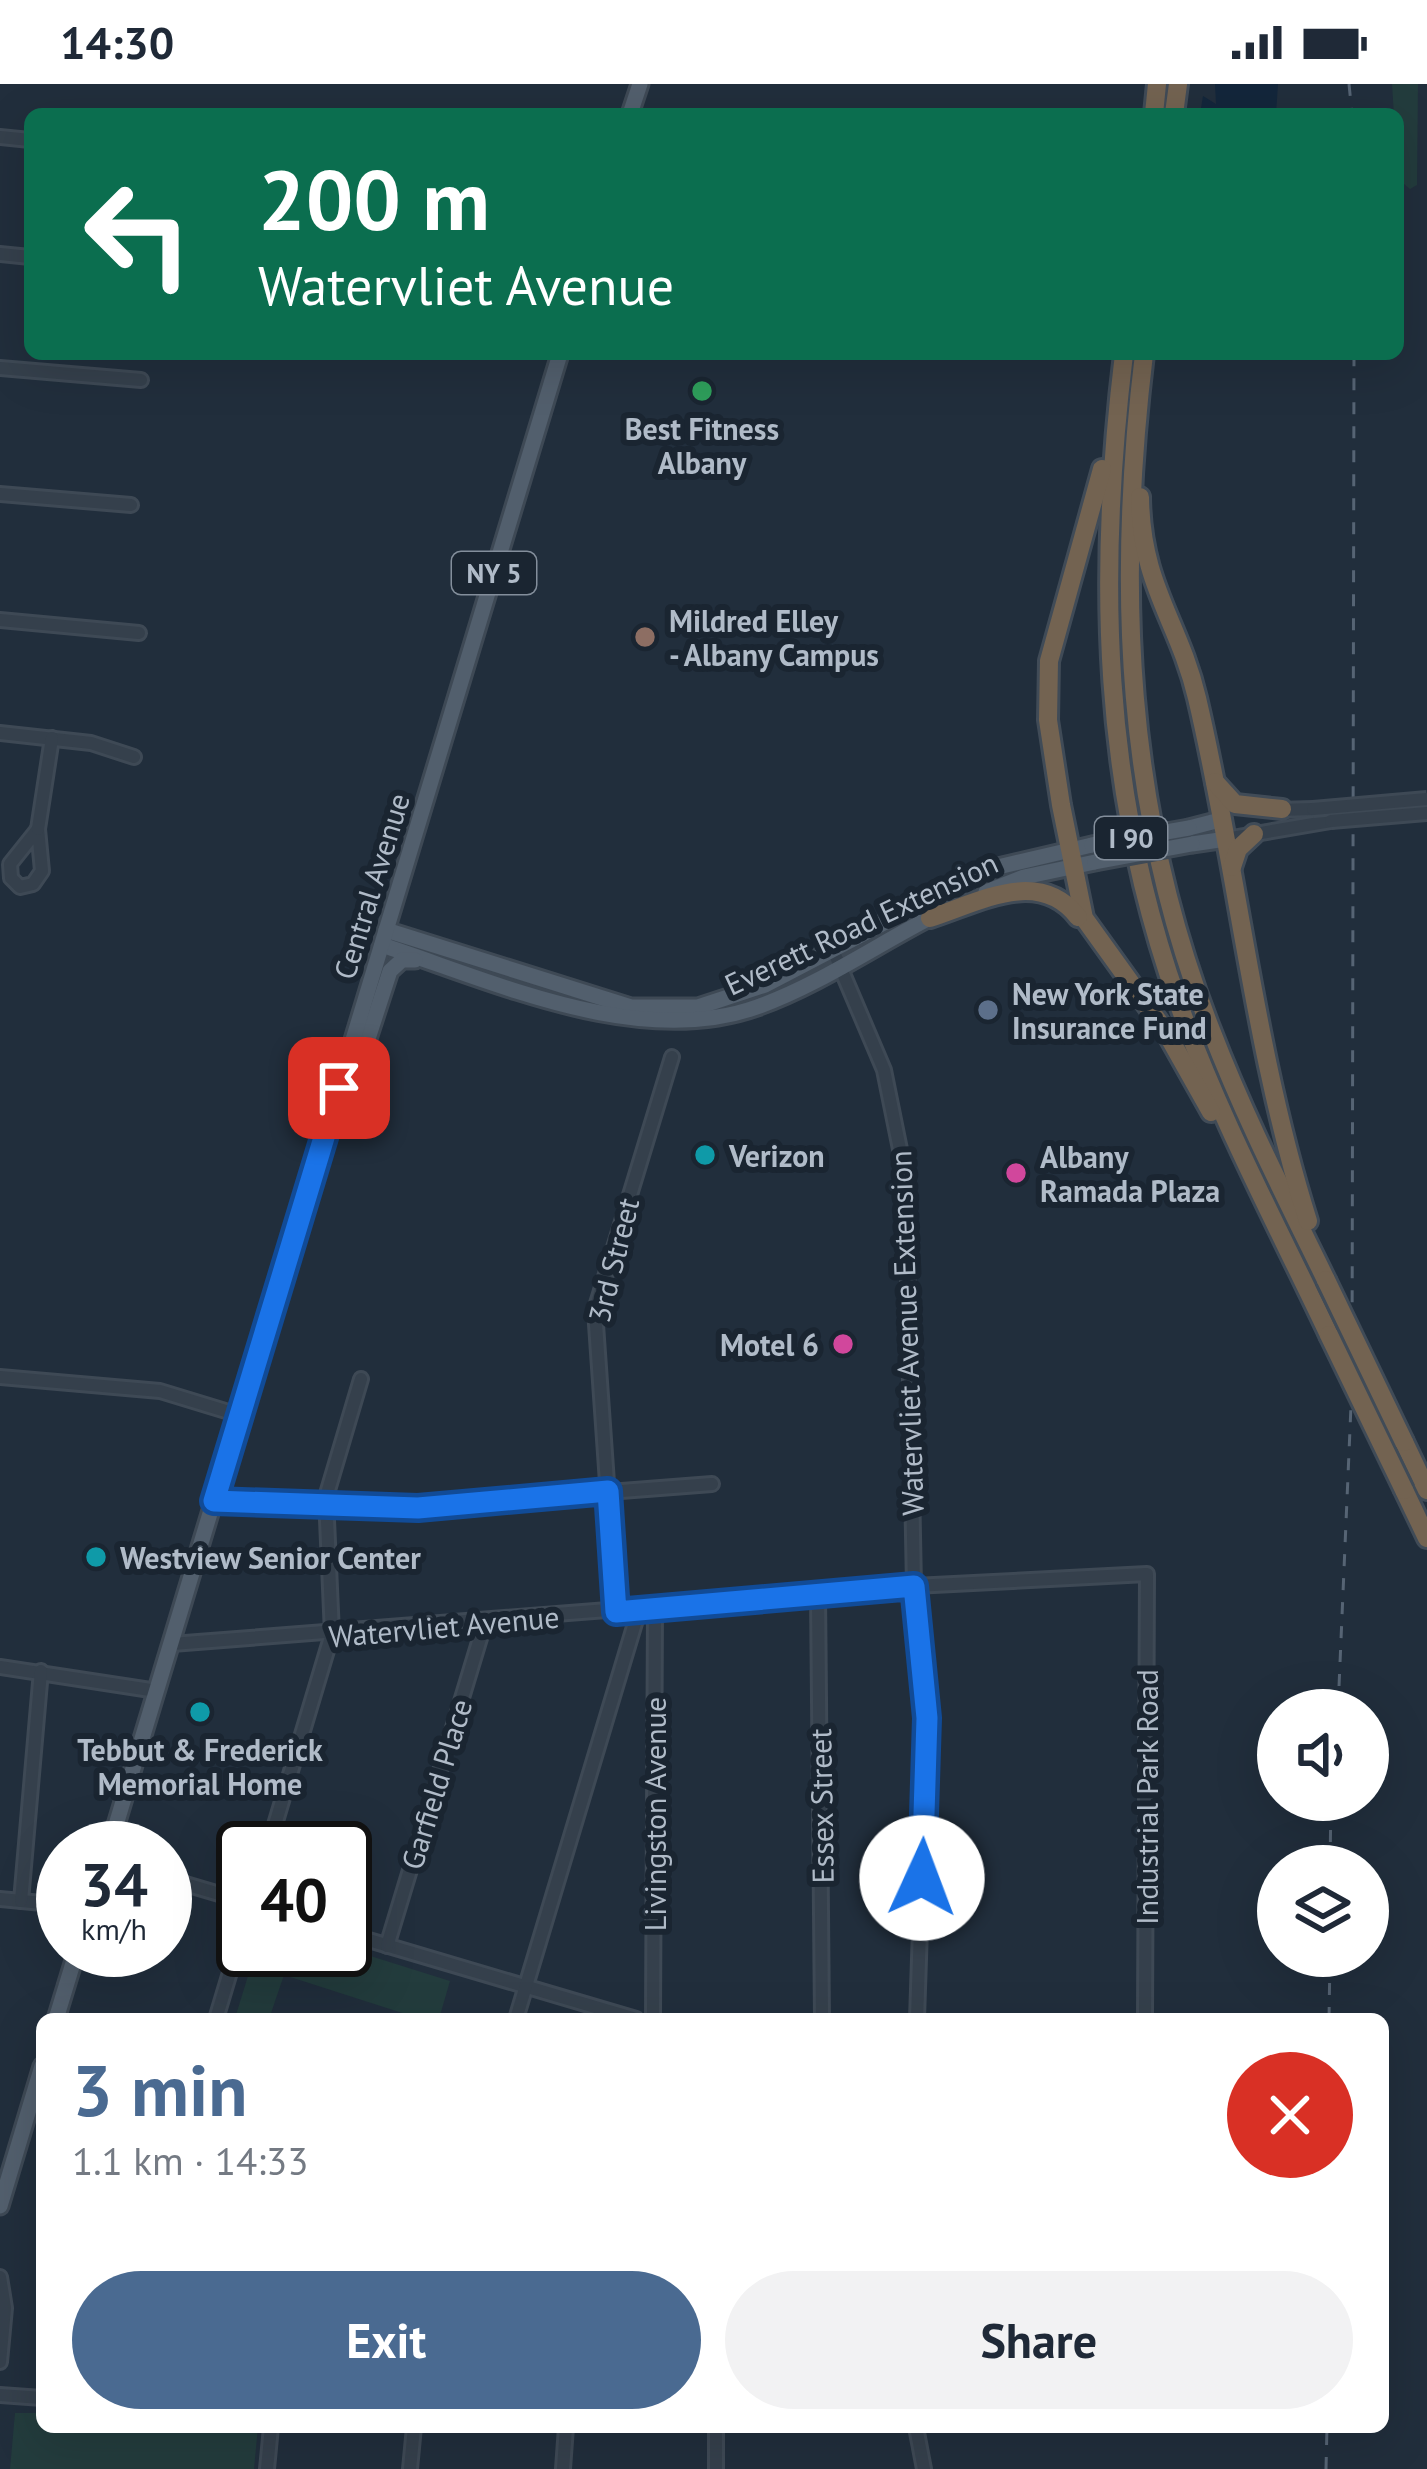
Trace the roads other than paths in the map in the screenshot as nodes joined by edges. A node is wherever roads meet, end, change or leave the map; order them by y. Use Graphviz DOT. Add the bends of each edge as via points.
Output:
graph roads {
  1 [pos="558,360"];
  2 [pos="1123,360"];
  3 [pos="1145,360"];
  4 [pos="1146,360"];
  5 [pos="0,368"];
  6 [pos="141,380"];
  7 [pos="1120,388"];
  8 [pos="0,494"];
  9 [pos="130,505"];
  10 [pos="0,620"];
  11 [pos="139,633"];
  12 [pos="0,733"];
  13 [pos="52,738"];
  14 [pos="134,757"];
  15 [pos="1210,769"];
  16 [pos="1427,800"];
  17 [pos="1282,809"];
  18 [pos="1427,813"];
  19 [pos="1223,829"];
  20 [pos="38,830"];
  21 [pos="1254,834"];
  22 [pos="1070,857"];
  23 [pos="406,862"];
  24 [pos="1232,872"];
  25 [pos="930,918"];
  26 [pos="384,937"];
  27 [pos="836,957"];
  28 [pos="1109,957"];
  29 [pos="436,962"];
  30 [pos="524,976"];
  31 [pos="672,1057"];
  32 [pos="334,1106"];
  33 [pos="1294,1260"];
  34 [pos="1326,1280"];
  35 [pos="0,1377"];
  36 [pos="361,1379"];
  37 [pos="242,1416"];
  38 [pos="712,1484"];
  39 [pos="1427,1490"];
  40 [pos="608,1491"];
  41 [pos="214,1501"];
  42 [pos="326,1507"];
  43 [pos="1427,1538"];
  44 [pos="1147,1574"];
  45 [pos="914,1586"];
  46 [pos="818,1594"];
  47 [pos="655,1608"];
  48 [pos="639,1610"];
  49 [pos="616,1612"];
  50 [pos="485,1622"];
  51 [pos="332,1634"];
  52 [pos="172,1644"];
  53 [pos="0,1667"];
  54 [pos="41,1672"];
  55 [pos="157,1691"];
  56 [pos="118,1821"];
  57 [pos="276,1821"];
  58 [pos="0,1899"];
  59 [pos="21,1901"];
  60 [pos="36,1902"];
  61 [pos="372,1941"];
  62 [pos="387,1946"];
  63 [pos="69,1977"];
  64 [pos="229,1977"];
  65 [pos="525,1988"];
  66 [pos="58,2013"];
  67 [pos="218,2013"];
  68 [pos="518,2013"];
  69 [pos="614,2013"];
  70 [pos="653,2013"];
  71 [pos="821,2013"];
  72 [pos="917,2013"];
  73 [pos="1144,2013"];
  74 [pos="36,2081"];
  75 [pos="8,2151"];
  76 [pos="0,2206"];
  77 [pos="0,2277"];
  78 [pos="0,2362"];
  79 [pos="0,2396"];
  80 [pos="36,2398"];
  81 [pos="270,2433"];
  82 [pos="413,2433"];
  83 [pos="716,2433"];
  84 [pos="917,2433"];
  85 [pos="267,2469"];
  86 [pos="410,2469"];
  87 [pos="716,2469"];
  88 [pos="924,2469"];
  1 -- 23 [label="main road, Central Avenue / NY 5"];
  2 -- 7 [label="highway, I 90"];
  3 -- 34 [label="highway, I 90" via="1126,605 1148,810 1211,1031"];
  4 -- 15 [label="highway" via="1142,534 1156,597 1197,698"];
  5 -- 6 [label="street"];
  7 -- 22 [label="highway" via="1049,661 1048,719"];
  7 -- 33 [label="highway, I 90" via="1105,605 1126,814 1178,1004"];
  8 -- 9 [label="street"];
  10 -- 11 [label="street"];
  12 -- 13 [label="street"];
  13 -- 14 [label="street"];
  13 -- 20 [label="street"];
  15 -- 17 [label="highway" via="1235,805"];
  15 -- 19 [label="highway"];
  16 -- 17 [label="street, bridge"];
  17 -- 19 [label="street"];
  18 -- 21 [label="street, bridge"];
  19 -- 21 [label="street"];
  19 -- 22 [label="main road, Everett Road Extension, bridge"];
  19 -- 24 [label="highway"];
  21 -- 24 [label="highway" via="1238,849"];
  22 -- 25 [label="main road, Everett Road Extension"];
  22 -- 27 [label="main road, Everett Road Extension" via="986,870"];
  22 -- 28 [label="highway" via="1084,918"];
  23 -- 26 [label="main road, Central Avenue / NY 5"];
  23 -- 30 [label="main road" via="398,910 408,931"];
  24 -- 34 [label="highway" via="1273,1104"];
  25 -- 27 [label="main road, Everett Road Extension"];
  25 -- 28 [label="highway" via="1017,890 1044,890 1068,904"];
  26 -- 29 [label="main road, Everett Road Extension"];
  26 -- 30 [label="main road, Everett Road Extension"];
  26 -- 32 [label="main road, Central Avenue / NY 5"];
  27 -- 29 [label="main road, Everett Road Extension" via="754,1008 666,1022 602,1013"];
  27 -- 30 [label="main road, Everett Road Extension" via="751,992 683,1008 631,1007"];
  27 -- 45 [label="street, Watervliet Avenue Extension" via="884,1070 904,1157"];
  28 -- 33 [label="highway" via="1166,1032"];
  29 -- 32 [label="main road" via="403,960 390,971 349,1097"];
  31 -- 40 [label="street, 3rd Street" via="595,1310"];
  32 -- 37 [label="main road, Central Avenue / NY 5"];
  33 -- 43 [label="highway, I 90, bridge"];
  34 -- 39 [label="highway, I 90, bridge"];
  35 -- 37 [label="street" via="164,1392"];
  36 -- 42 [label="street"];
  37 -- 41 [label="main road, Central Avenue / NY 5"];
  38 -- 40 [label="street"];
  40 -- 42 [label="street" via="418,1508"];
  40 -- 49 [label="street, 3rd Street"];
  41 -- 42 [label="street"];
  41 -- 52 [label="main road, Central Avenue / NY 5"];
  42 -- 51 [label="street"];
  44 -- 45 [label="street, Watervliet Avenue"];
  44 -- 73 [label="street, Industrial Park Road"];
  45 -- 46 [label="street, Watervliet Avenue"];
  45 -- 72 [label="street, Watervliet Avenue Extension" via="927,1718"];
  46 -- 47 [label="street, Watervliet Avenue"];
  46 -- 71 [label="street, Essex Street"];
  47 -- 48 [label="street, Watervliet Avenue"];
  47 -- 70 [label="street, Livingston Avenue"];
  48 -- 49 [label="street, Watervliet Avenue"];
  48 -- 65 [label="street"];
  49 -- 50 [label="street, Watervliet Avenue"];
  50 -- 51 [label="street, Watervliet Avenue"];
  50 -- 62 [label="street, Garfield Place"];
  51 -- 52 [label="street, Watervliet Avenue"];
  51 -- 57 [label="street"];
  52 -- 55 [label="main road, Central Avenue / NY 5"];
  53 -- 54 [label="street"];
  54 -- 55 [label="street"];
  54 -- 59 [label="street"];
  55 -- 56 [label="main road, Central Avenue / NY 5"];
  58 -- 59 [label="street"];
  59 -- 60 [label="street"];
  61 -- 62 [label="street"];
  62 -- 65 [label="street"];
  63 -- 66 [label="main road"];
  64 -- 67 [label="street"];
  65 -- 68 [label="street"];
  65 -- 69 [label="street"];
  74 -- 75 [label="main road"];
  75 -- 76 [label="main road"];
  77 -- 78 [label="street"];
  79 -- 80 [label="street"];
  81 -- 85 [label="street"];
  82 -- 86 [label="street"];
  83 -- 87 [label="street"];
  84 -- 88 [label="street"];
}
